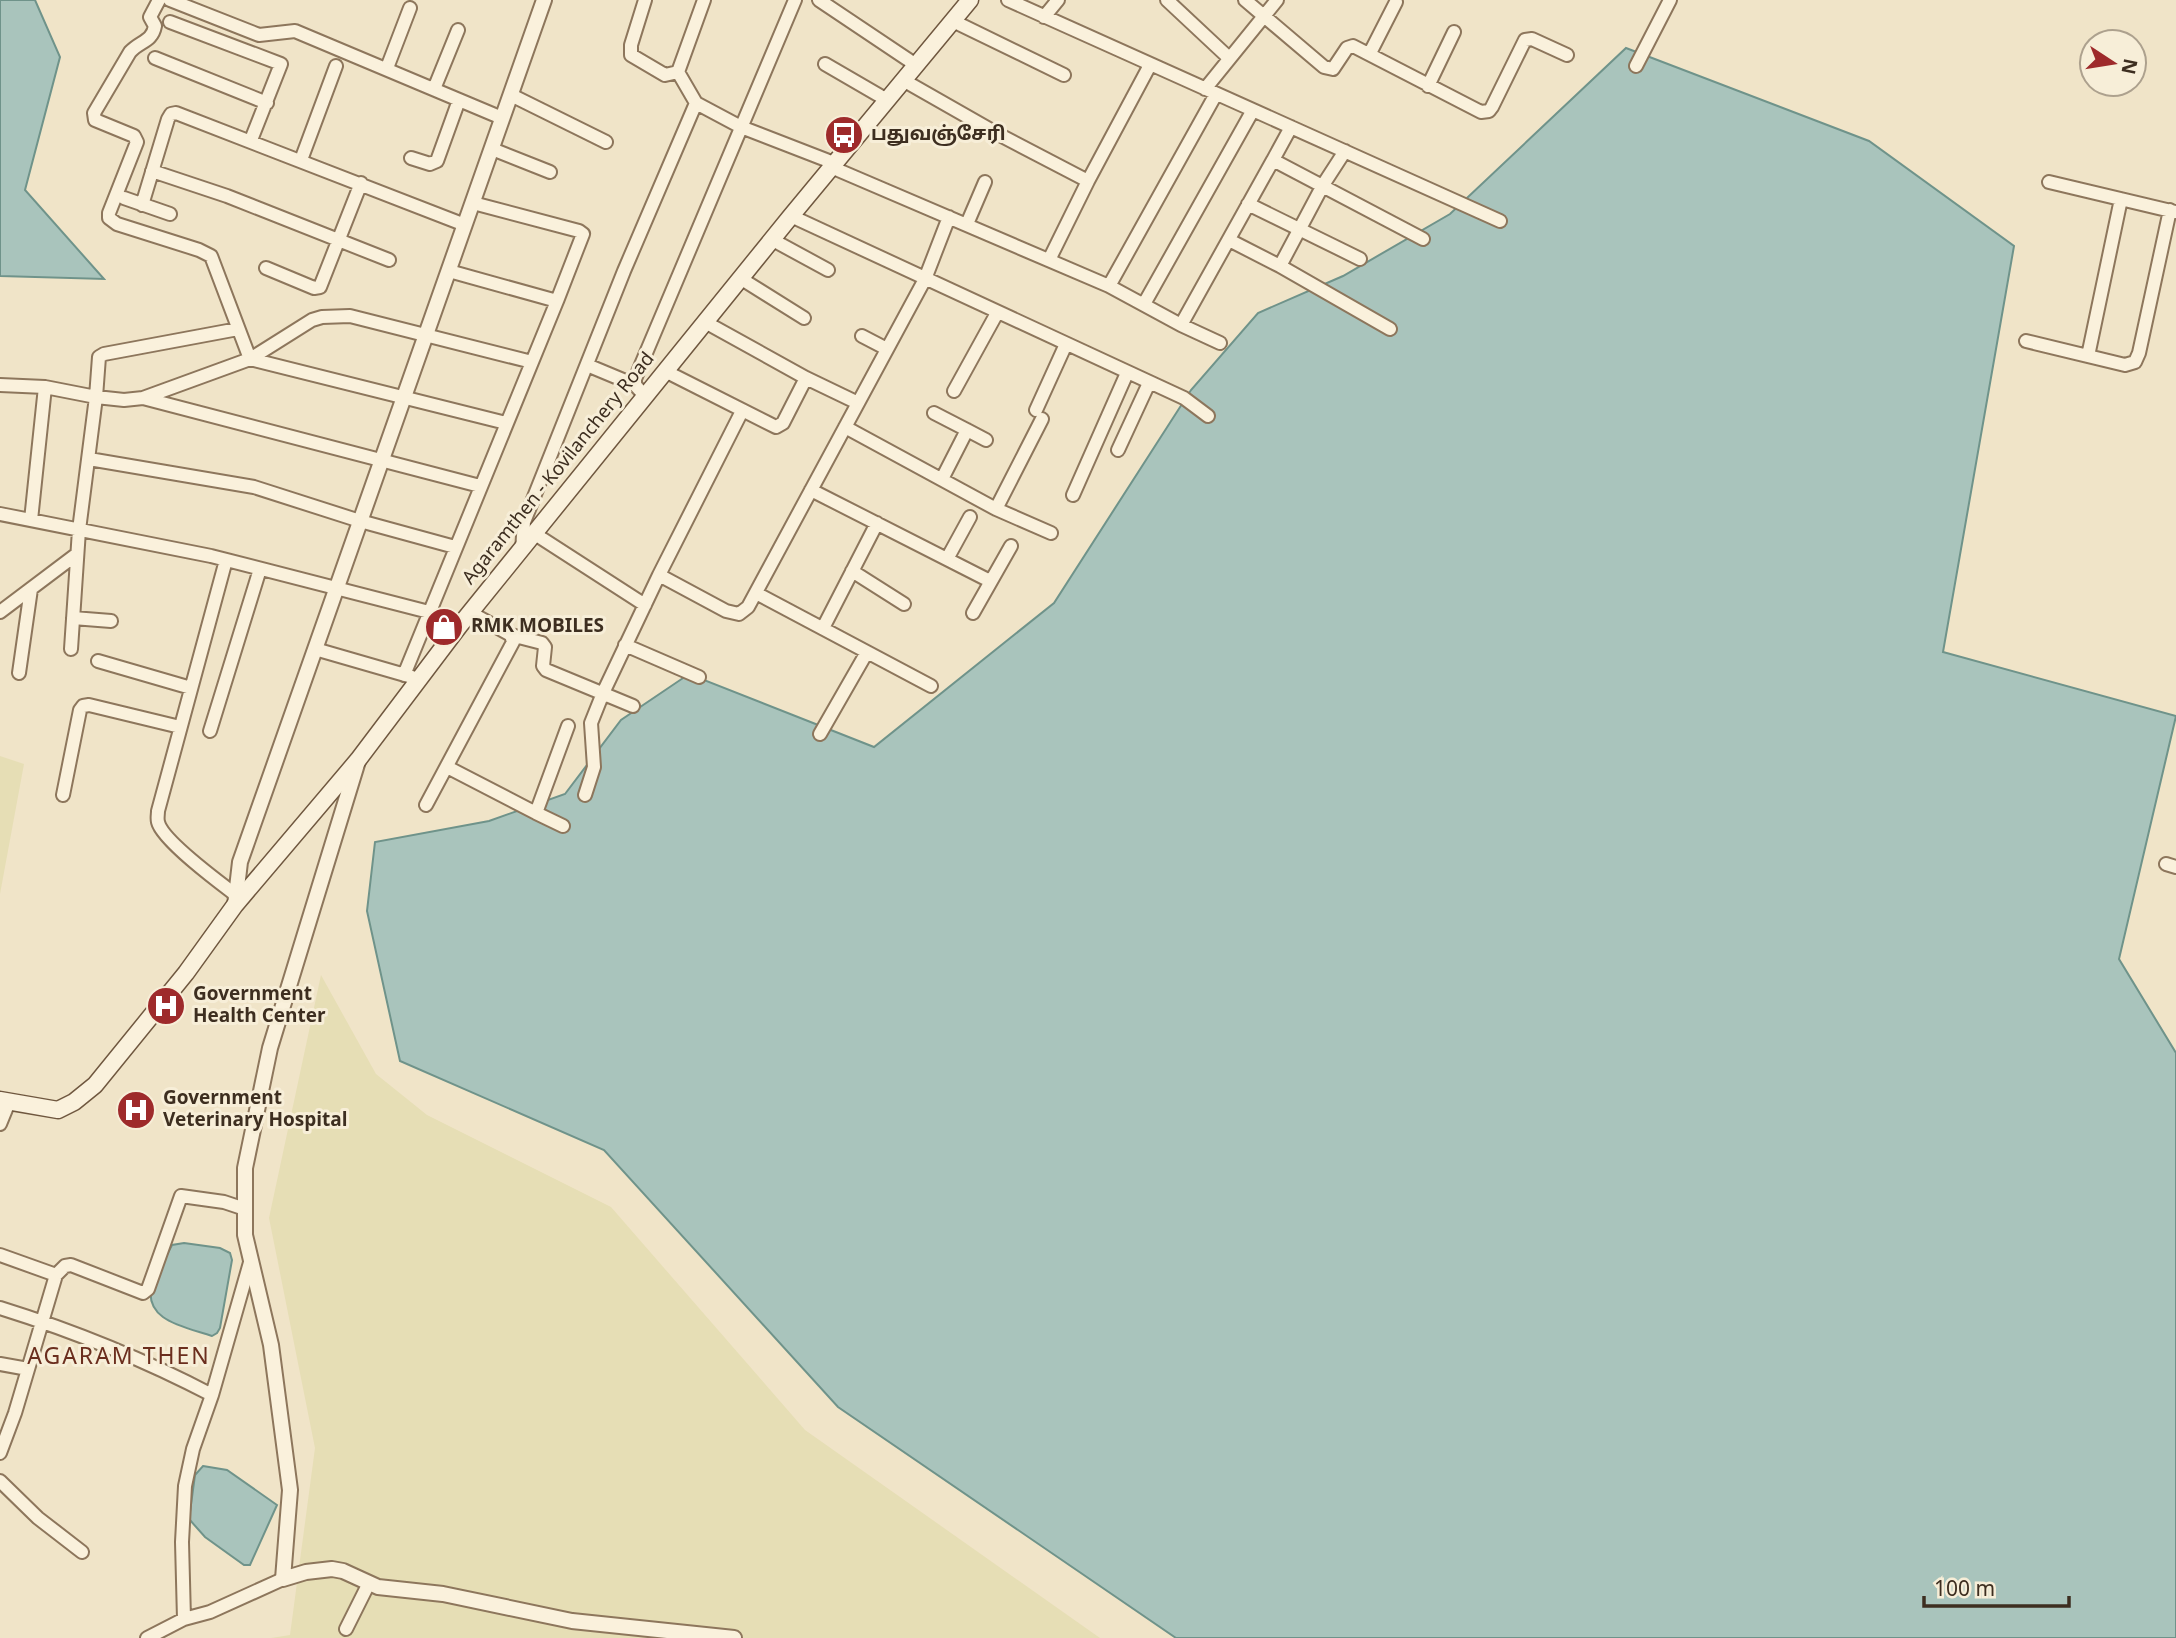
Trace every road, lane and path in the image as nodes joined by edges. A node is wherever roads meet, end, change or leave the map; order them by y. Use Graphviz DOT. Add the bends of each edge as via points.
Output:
graph roads {
  1 [pos="159,0"];
  2 [pos="170,0"];
  3 [pos="544,0"];
  4 [pos="645,0"];
  5 [pos="704,0"];
  6 [pos="795,0"];
  7 [pos="819,0"];
  8 [pos="970,0"];
  9 [pos="1008,0"];
  10 [pos="1058,0"];
  11 [pos="1167,0"];
  12 [pos="1245,0"];
  13 [pos="1277,0"];
  14 [pos="1670,0"];
  15 [pos="1396,2"];
  16 [pos="410,8"];
  17 [pos="1044,17"];
  18 [pos="1263,17"];
  19 [pos="953,21"];
  20 [pos="170,22"];
  21 [pos="457,30"];
  22 [pos="1454,32"];
  23 [pos="1370,53"];
  24 [pos="1567,55"];
  25 [pos="155,58"];
  26 [pos="1229,58"];
  27 [pos="825,64"];
  28 [pos="916,65"];
  29 [pos="1150,65"];
  30 [pos="336,66"];
  31 [pos="1636,66"];
  32 [pos="387,68"];
  33 [pos="678,72"];
  34 [pos="1064,75"];
  35 [pos="903,80"];
  36 [pos="1428,86"];
  37 [pos="434,89"];
  38 [pos="1210,91"];
  39 [pos="511,95"];
  40 [pos="459,100"];
  41 [pos="887,100"];
  42 [pos="267,103"];
  43 [pos="696,103"];
  44 [pos="1253,110"];
  45 [pos="502,118"];
  46 [pos="741,127"];
  47 [pos="1291,127"];
  48 [pos="251,140"];
  49 [pos="606,142"];
  50 [pos="492,149"];
  51 [pos="1345,151"];
  52 [pos="411,158"];
  53 [pos="301,160"];
  54 [pos="1273,160"];
  55 [pos="832,165"];
  56 [pos="152,171"];
  57 [pos="550,172"];
  58 [pos="1087,181"];
  59 [pos="2049,182"];
  60 [pos="361,183"];
  61 [pos="985,183"];
  62 [pos="1323,186"];
  63 [pos="124,198"];
  64 [pos="2121,199"];
  65 [pos="473,203"];
  66 [pos="1248,204"];
  67 [pos="142,205"];
  68 [pos="2173,211"];
  69 [pos="170,214"];
  70 [pos="790,215"];
  71 [pos="949,217"];
  72 [pos="1500,221"];
  73 [pos="465,225"];
  74 [pos="967,225"];
  75 [pos="1299,230"];
  76 [pos="771,239"];
  77 [pos="1423,239"];
  78 [pos="339,240"];
  79 [pos="1229,240"];
  80 [pos="1360,258"];
  81 [pos="389,260"];
  82 [pos="1049,260"];
  83 [pos="1280,266"];
  84 [pos="266,268"];
  85 [pos="828,270"];
  86 [pos="449,271"];
  87 [pos="740,278"];
  88 [pos="925,279"];
  89 [pos="1109,286"];
  90 [pos="556,301"];
  91 [pos="1144,304"];
  92 [pos="997,313"];
  93 [pos="804,318"];
  94 [pos="705,322"];
  95 [pos="1181,325"];
  96 [pos="238,329"];
  97 [pos="1390,329"];
  98 [pos="426,335"];
  99 [pos="862,336"];
  100 [pos="2026,341"];
  101 [pos="1220,343"];
  102 [pos="1066,344"];
  103 [pos="887,349"];
  104 [pos="2088,356"];
  105 [pos="250,359"];
  106 [pos="532,362"];
  107 [pos="587,365"];
  108 [pos="665,371"];
  109 [pos="1127,373"];
  110 [pos="806,378"];
  111 [pos="1149,383"];
  112 [pos="0,385"];
  113 [pos="45,387"];
  114 [pos="640,390"];
  115 [pos="954,391"];
  116 [pos="96,397"];
  117 [pos="405,397"];
  118 [pos="143,398"];
  119 [pos="858,403"];
  120 [pos="742,411"];
  121 [pos="934,413"];
  122 [pos="1208,416"];
  123 [pos="506,423"];
  124 [pos="845,427"];
  125 [pos="967,430"];
  126 [pos="986,440"];
  127 [pos="1118,450"];
  128 [pos="89,459"];
  129 [pos="382,460"];
  130 [pos="942,479"];
  131 [pos="480,486"];
  132 [pos="811,490"];
  133 [pos="1073,495"];
  134 [pos="996,509"];
  135 [pos="0,513"];
  136 [pos="970,517"];
  137 [pos="30,520"];
  138 [pos="360,521"];
  139 [pos="877,523"];
  140 [pos="79,530"];
  141 [pos="1051,533"];
  142 [pos="535,534"];
  143 [pos="1011,546"];
  144 [pos="455,547"];
  145 [pos="522,550"];
  146 [pos="77,554"];
  147 [pos="947,559"];
  148 [pos="226,560"];
  149 [pos="260,569"];
  150 [pos="852,572"];
  151 [pos="659,575"];
  152 [pos="990,581"];
  153 [pos="337,588"];
  154 [pos="30,589"];
  155 [pos="756,593"];
  156 [pos="905,604"];
  157 [pos="645,605"];
  158 [pos="0,612"];
  159 [pos="429,612"];
  160 [pos="973,612"];
  161 [pos="73,618"];
  162 [pos="465,619"];
  163 [pos="111,621"];
  164 [pos="823,628"];
  165 [pos="511,635"];
  166 [pos="625,645"];
  167 [pos="71,649"];
  168 [pos="315,649"];
  169 [pos="867,652"];
  170 [pos="98,661"];
  171 [pos="19,673"];
  172 [pos="411,677"];
  173 [pos="699,677"];
  174 [pos="931,686"];
  175 [pos="191,688"];
  176 [pos="603,693"];
  177 [pos="633,706"];
  178 [pos="568,726"];
  179 [pos="180,727"];
  180 [pos="210,732"];
  181 [pos="820,734"];
  182 [pos="358,760"];
  183 [pos="447,767"];
  184 [pos="63,795"];
  185 [pos="584,795"];
  186 [pos="426,805"];
  187 [pos="536,813"];
  188 [pos="563,826"];
  189 [pos="236,900"];
  190 [pos="5,1101"];
  191 [pos="0,1124"];
  192 [pos="245,1209"];
  193 [pos="0,1255"];
  194 [pos="251,1259"];
  195 [pos="55,1275"];
  196 [pos="0,1308"];
  197 [pos="42,1321"];
  198 [pos="0,1364"];
  199 [pos="28,1369"];
  200 [pos="212,1395"];
  201 [pos="0,1453"];
  202 [pos="0,1481"];
  203 [pos="82,1552"];
  204 [pos="283,1579"];
  205 [pos="369,1583"];
  206 [pos="184,1619"];
  207 [pos="346,1629"];
  208 [pos="164,1633"];
  209 [pos="146,1638"];
  210 [pos="734,1638"];
  1 -- 96 [label="street" via="150,17 153,33 131,51 94,113 95,120 134,136 137,142 109,218 211,256"];
  2 -- 32 [label="street" via="259,35 295,32"];
  3 -- 39 [label="street"];
  4 -- 33 [label="street" via="631,55 665,75"];
  5 -- 33 [label="street"];
  6 -- 46 [label="street"];
  7 -- 28 [label="street"];
  8 -- 19 [label="main road, Agaramthen - Kovilanchery Road"];
  9 -- 17 [label="street"];
  10 -- 17 [label="street"];
  11 -- 26 [label="street"];
  12 -- 18 [label="street"];
  13 -- 18 [label="street"];
  14 -- 31 [label="street"];
  15 -- 23 [label="street"];
  16 -- 32 [label="street"];
  17 -- 29 [label="street"];
  18 -- 23 [label="street" via="1329,69 1347,48"];
  18 -- 26 [label="street"];
  19 -- 28 [label="main road, Agaramthen - Kovilanchery Road"];
  19 -- 34 [label="street"];
  20 -- 42 [label="street" via="281,64"];
  21 -- 37 [label="street"];
  22 -- 36 [label="street"];
  23 -- 36 [label="street"];
  24 -- 36 [label="street" via="1525,40 1486,112"];
  25 -- 42 [label="street"];
  26 -- 38 [label="street"];
  27 -- 41 [label="street"];
  28 -- 35 [label="main road, Agaramthen - Kovilanchery Road"];
  29 -- 38 [label="street"];
  29 -- 58 [label="street"];
  30 -- 53 [label="street"];
  32 -- 37 [label="street"];
  33 -- 43 [label="street"];
  35 -- 41 [label="main road, Agaramthen - Kovilanchery Road"];
  35 -- 58 [label="street"];
  37 -- 40 [label="street"];
  38 -- 44 [label="street"];
  38 -- 89 [label="street"];
  39 -- 45 [label="street"];
  39 -- 49 [label="street"];
  40 -- 45 [label="street"];
  40 -- 52 [label="street" via="437,161 430,164"];
  41 -- 55 [label="main road, Agaramthen - Kovilanchery Road"];
  42 -- 48 [label="street"];
  43 -- 46 [label="street"];
  43 -- 107 [label="street"];
  44 -- 47 [label="street"];
  44 -- 91 [label="street"];
  45 -- 50 [label="street"];
  46 -- 55 [label="street"];
  46 -- 114 [label="street"];
  47 -- 51 [label="street"];
  47 -- 54 [label="street"];
  48 -- 53 [label="street"];
  48 -- 56 [label="street" via="171,114"];
  50 -- 57 [label="street"];
  50 -- 65 [label="street"];
  51 -- 62 [label="street"];
  51 -- 72 [label="street"];
  53 -- 60 [label="street"];
  54 -- 62 [label="street"];
  54 -- 66 [label="street"];
  55 -- 70 [label="main road, Agaramthen - Kovilanchery Road"];
  55 -- 71 [label="street"];
  56 -- 67 [label="street"];
  56 -- 78 [label="street"];
  58 -- 82 [label="street"];
  59 -- 64 [label="street"];
  60 -- 73 [label="street"];
  60 -- 78 [label="street"];
  61 -- 74 [label="street"];
  62 -- 75 [label="street"];
  62 -- 77 [label="street"];
  63 -- 67 [label="street"];
  64 -- 68 [label="street"];
  64 -- 104 [label="street"];
  65 -- 73 [label="street"];
  65 -- 90 [label="street" via="583,234"];
  66 -- 75 [label="street"];
  66 -- 79 [label="street"];
  67 -- 69 [label="street"];
  68 -- 104 [label="street" via="2135,362 2124,365"];
  70 -- 76 [label="main road, Agaramthen - Kovilanchery Road"];
  70 -- 88 [label="street"];
  71 -- 74 [label="street"];
  71 -- 88 [label="street"];
  73 -- 86 [label="street"];
  74 -- 82 [label="street"];
  75 -- 80 [label="street"];
  75 -- 83 [label="street"];
  76 -- 85 [label="street"];
  76 -- 87 [label="main road, Agaramthen - Kovilanchery Road"];
  78 -- 81 [label="street"];
  78 -- 84 [label="street" via="320,287"];
  79 -- 83 [label="street"];
  79 -- 95 [label="street"];
  82 -- 89 [label="street"];
  83 -- 97 [label="street"];
  86 -- 90 [label="street"];
  86 -- 98 [label="street"];
  87 -- 93 [label="street"];
  87 -- 94 [label="main road, Agaramthen - Kovilanchery Road"];
  88 -- 92 [label="street"];
  88 -- 103 [label="street"];
  89 -- 91 [label="street"];
  90 -- 106 [label="street"];
  91 -- 95 [label="street"];
  92 -- 102 [label="street"];
  92 -- 115 [label="street"];
  94 -- 108 [label="main road, Agaramthen - Kovilanchery Road"];
  94 -- 110 [label="street"];
  95 -- 101 [label="street"];
  96 -- 105 [label="street"];
  96 -- 116 [label="street" via="104,354 99,357"];
  98 -- 105 [label="street" via="350,316 322,317"];
  98 -- 106 [label="street"];
  98 -- 117 [label="street"];
  99 -- 103 [label="street"];
  100 -- 104 [label="street"];
  102 -- 109 [label="street"];
  102 -- 134 [label="street"];
  103 -- 119 [label="street"];
  105 -- 117 [label="street"];
  105 -- 118 [label="street"];
  106 -- 123 [label="street"];
  107 -- 114 [label="street"];
  107 -- 145 [label="street" via="524,522"];
  108 -- 114 [label="main road, Agaramthen - Kovilanchery Road"];
  108 -- 120 [label="street"];
  109 -- 111 [label="street"];
  109 -- 133 [label="street"];
  110 -- 119 [label="street"];
  110 -- 120 [label="street" via="780,426"];
  111 -- 122 [label="street" via="1184,398"];
  111 -- 127 [label="street"];
  112 -- 113 [label="street"];
  113 -- 116 [label="street"];
  113 -- 137 [label="street"];
  114 -- 142 [label="main road, Agaramthen - Kovilanchery Road"];
  116 -- 118 [label="street"];
  116 -- 128 [label="street"];
  117 -- 123 [label="street"];
  117 -- 129 [label="street"];
  118 -- 129 [label="street"];
  119 -- 124 [label="street"];
  120 -- 151 [label="street"];
  121 -- 125 [label="street"];
  123 -- 131 [label="street"];
  124 -- 130 [label="street"];
  124 -- 132 [label="street"];
  125 -- 126 [label="street"];
  125 -- 130 [label="street"];
  128 -- 138 [label="street" via="254,487"];
  128 -- 140 [label="street"];
  129 -- 131 [label="street"];
  129 -- 138 [label="street"];
  130 -- 134 [label="street"];
  131 -- 144 [label="street"];
  132 -- 139 [label="street"];
  132 -- 155 [label="street"];
  134 -- 141 [label="street"];
  135 -- 137 [label="street"];
  136 -- 147 [label="street"];
  137 -- 140 [label="street"];
  138 -- 144 [label="street"];
  138 -- 153 [label="street"];
  139 -- 147 [label="street"];
  139 -- 150 [label="street"];
  140 -- 146 [label="street"];
  140 -- 148 [label="street"];
  142 -- 145 [label="main road, Agaramthen - Kovilanchery Road"];
  142 -- 157 [label="street"];
  143 -- 152 [label="street"];
  144 -- 159 [label="street"];
  145 -- 162 [label="main road, Agaramthen - Kovilanchery Road"];
  146 -- 154 [label="street"];
  146 -- 161 [label="street"];
  147 -- 152 [label="street"];
  148 -- 149 [label="street"];
  148 -- 175 [label="street"];
  149 -- 153 [label="street"];
  149 -- 180 [label="street"];
  150 -- 156 [label="street"];
  150 -- 164 [label="street"];
  151 -- 155 [label="street" via="739,614"];
  151 -- 157 [label="street"];
  152 -- 160 [label="street"];
  153 -- 159 [label="street"];
  153 -- 168 [label="street"];
  154 -- 158 [label="street"];
  154 -- 171 [label="street"];
  155 -- 164 [label="street"];
  157 -- 166 [label="street"];
  159 -- 162 [label="street"];
  159 -- 172 [label="street"];
  161 -- 163 [label="street"];
  161 -- 167 [label="street"];
  162 -- 165 [label="street"];
  162 -- 172 [label="main road, Agaramthen - Kovilanchery Road"];
  164 -- 169 [label="street"];
  165 -- 176 [label="street" via="542,643 546,670"];
  165 -- 183 [label="street" via="511,646"];
  166 -- 173 [label="street"];
  166 -- 176 [label="street"];
  168 -- 172 [label="street"];
  168 -- 189 [label="street" via="240,862"];
  169 -- 174 [label="street"];
  169 -- 181 [label="street"];
  170 -- 175 [label="street"];
  172 -- 182 [label="main road, Agaramthen - Kovilanchery Road"];
  175 -- 179 [label="street"];
  176 -- 177 [label="street"];
  176 -- 185 [label="street" via="591,723 594,767"];
  178 -- 187 [label="street"];
  179 -- 184 [label="street" via="83,706"];
  179 -- 189 [label="street" via="158,823"];
  182 -- 189 [label="main road, Agaramthen - Kovilanchery Road"];
  182 -- 192 [label="street" via="270,1048 244,1168"];
  183 -- 186 [label="street"];
  183 -- 187 [label="street"];
  187 -- 188 [label="street"];
  189 -- 190 [label="main road, Agaramthen - Kovilanchery Road" via="186,973 95,1085 58,1110"];
  190 -- 191 [label="street"];
  192 -- 194 [label="street"];
  192 -- 195 [label="street" via="181,1196 143,1293 71,1265"];
  193 -- 195 [label="street"];
  194 -- 200 [label="street"];
  194 -- 204 [label="street" via="271,1345 290,1490"];
  195 -- 197 [label="street"];
  196 -- 197 [label="street"];
  197 -- 199 [label="street"];
  197 -- 200 [label="street" via="155,1365"];
  198 -- 199 [label="street"];
  199 -- 201 [label="street"];
  200 -- 206 [label="street" via="185,1486"];
  202 -- 203 [label="street"];
  204 -- 205 [label="street" via="332,1569"];
  204 -- 206 [label="street"];
  205 -- 207 [label="street"];
  205 -- 210 [label="street" via="594,1624"];
  206 -- 208 [label="street"];
  208 -- 209 [label="street"];
}
